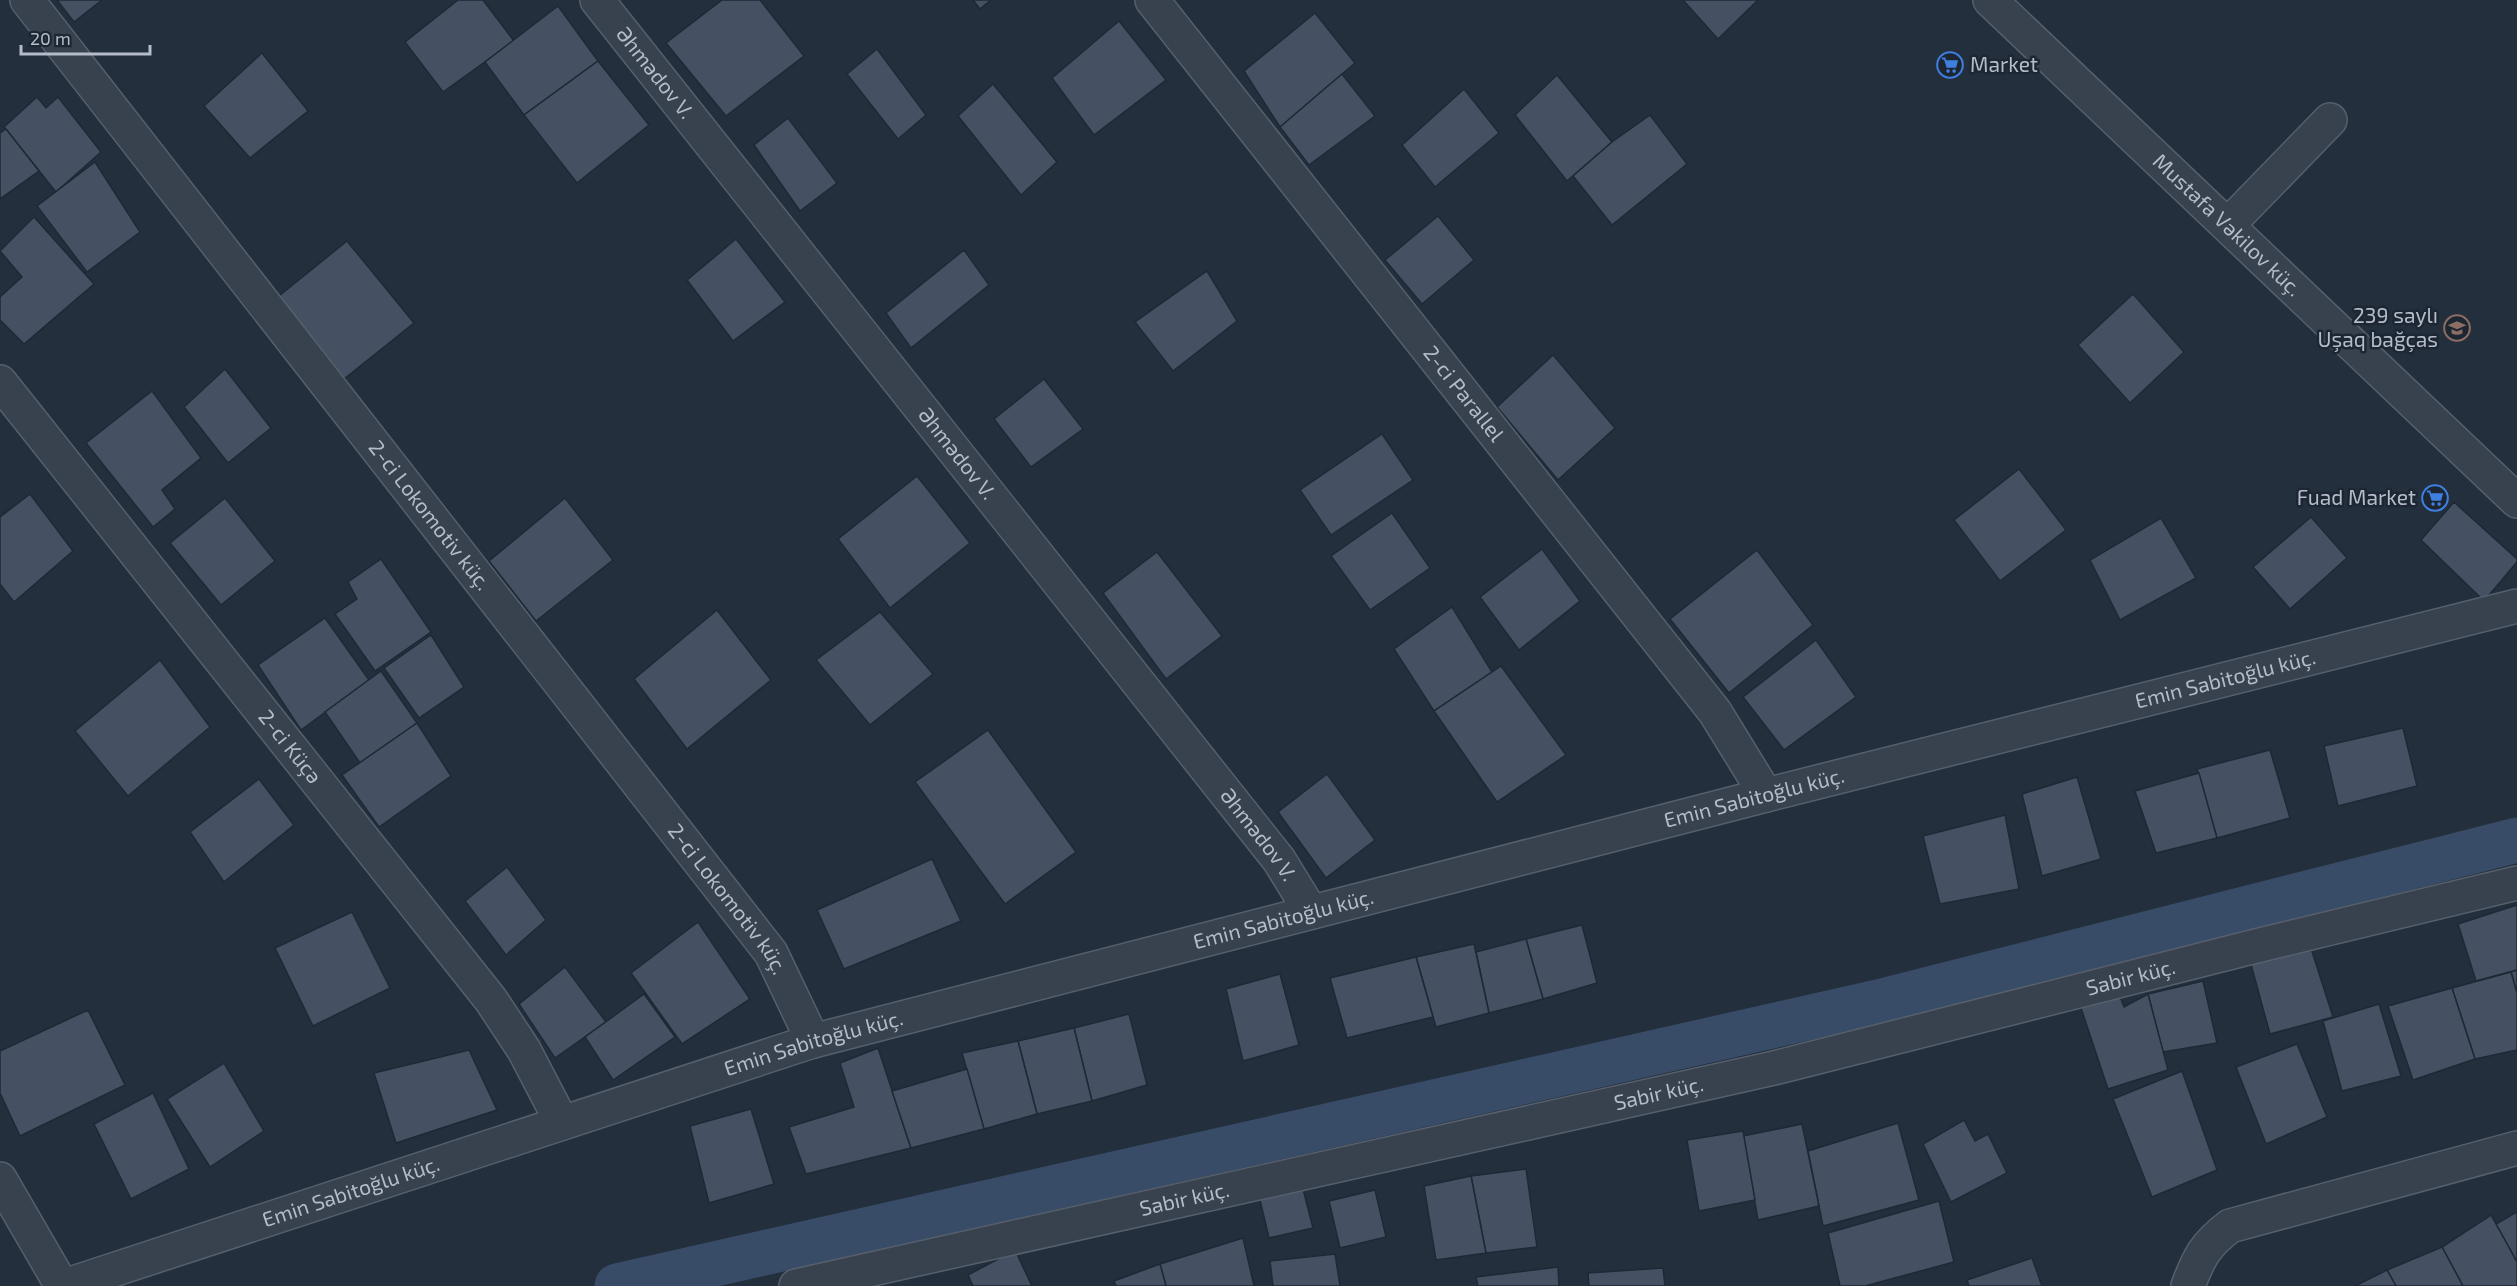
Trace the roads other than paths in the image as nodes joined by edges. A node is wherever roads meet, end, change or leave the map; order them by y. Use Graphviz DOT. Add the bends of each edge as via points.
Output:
graph roads {
  1 [pos="27,0"];
  2 [pos="597,0"];
  3 [pos="1152,0"];
  4 [pos="1990,0"];
  5 [pos="2330,120"];
  6 [pos="2228,225"];
  7 [pos="0,382"];
  8 [pos="2517,501"];
  9 [pos="2517,606"];
  10 [pos="1766,795"];
  11 [pos="2517,883"];
  12 [pos="1311,912"];
  13 [pos="813,1041"];
  14 [pos="562,1124"];
  15 [pos="2517,1148"];
  16 [pos="0,1179"];
  17 [pos="63,1286"];
  18 [pos="796,1286"];
  19 [pos="2188,1286"];
  1 -- 13 [label="street, 2-ci Lokomotiv küç." via="771,953"];
  2 -- 12 [label="street, Əhmədov V." via="1279,860"];
  3 -- 10 [label="street, 2-ci Parallel" via="1714,712"];
  4 -- 6 [label="street, Mustafa Vəkilov küç."];
  5 -- 6 [label="street"];
  6 -- 8 [label="street, Mustafa Vəkilov küç."];
  7 -- 14 [label="street, 2-ci Küçə" via="491,1000 524,1050"];
  9 -- 10 [label="street, Emin Sabitoğlu küç."];
  10 -- 12 [label="street, Emin Sabitoğlu küç."];
  11 -- 18 [label="street, Sabir küç." via="1774,1068"];
  12 -- 13 [label="street, Emin Sabitoğlu küç."];
  13 -- 14 [label="street, Emin Sabitoğlu küç."];
  14 -- 17 [label="street, Emin Sabitoğlu küç."];
  15 -- 19 [label="street" via="2230,1226 2211,1240 2199,1256"];
  16 -- 17 [label="street"];
}
